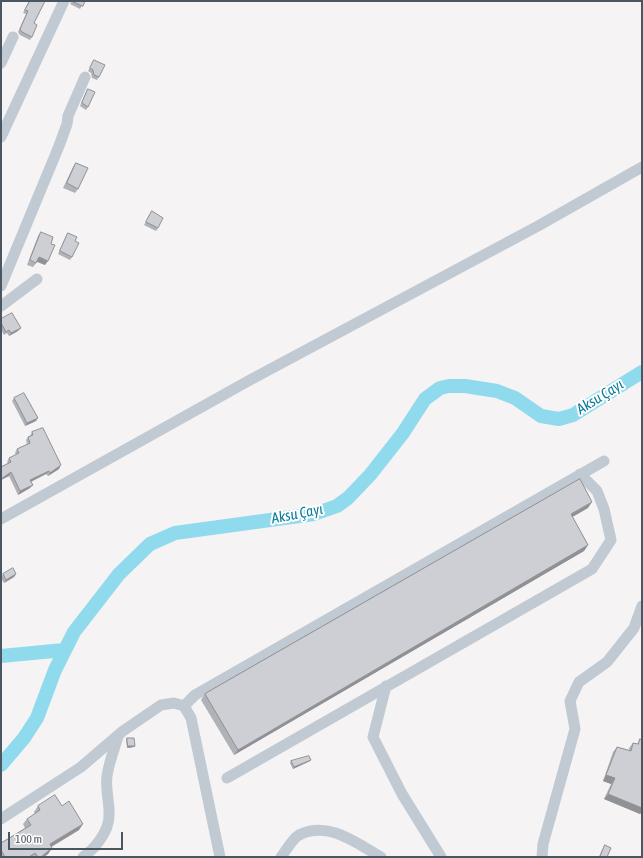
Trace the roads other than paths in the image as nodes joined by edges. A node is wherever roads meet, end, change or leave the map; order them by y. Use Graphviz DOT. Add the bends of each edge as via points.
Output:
graph roads {
  1 [pos="64,1"];
  2 [pos="13,37"];
  3 [pos="1,63"];
  4 [pos="85,77"];
  5 [pos="1,137"];
  6 [pos="642,167"];
  7 [pos="37,279"];
  8 [pos="1,286"];
  9 [pos="1,306"];
  10 [pos="604,461"];
  11 [pos="580,474"];
  12 [pos="2,517"];
  13 [pos="642,606"];
  14 [pos="386,686"];
  15 [pos="184,706"];
  16 [pos="118,736"];
  17 [pos="227,778"];
  18 [pos="1,819"];
  19 [pos="90,855"];
  20 [pos="220,857"];
  21 [pos="281,857"];
  22 [pos="381,857"];
  23 [pos="441,857"];
  24 [pos="542,857"];
  1 -- 5 [label="street"];
  2 -- 3 [label="street"];
  4 -- 8 [label="street"];
  6 -- 12 [label="street"];
  7 -- 9 [label="street"];
  10 -- 11 [label="street"];
  11 -- 14 [label="street" via="597,491 611,540 592,569"];
  11 -- 15 [label="street" via="195,695"];
  13 -- 24 [label="street" via="634,628 607,662 579,682 570,701 575,729 543,844"];
  14 -- 17 [label="street"];
  14 -- 23 [label="street" via="373,737 402,794"];
  15 -- 16 [label="street" via="161,705"];
  15 -- 20 [label="street" via="191,718"];
  16 -- 18 [label="street" via="81,767"];
  16 -- 19 [label="street" via="107,776 107,827"];
  21 -- 22 [label="street" via="298,836 320,830 339,832"];
}
